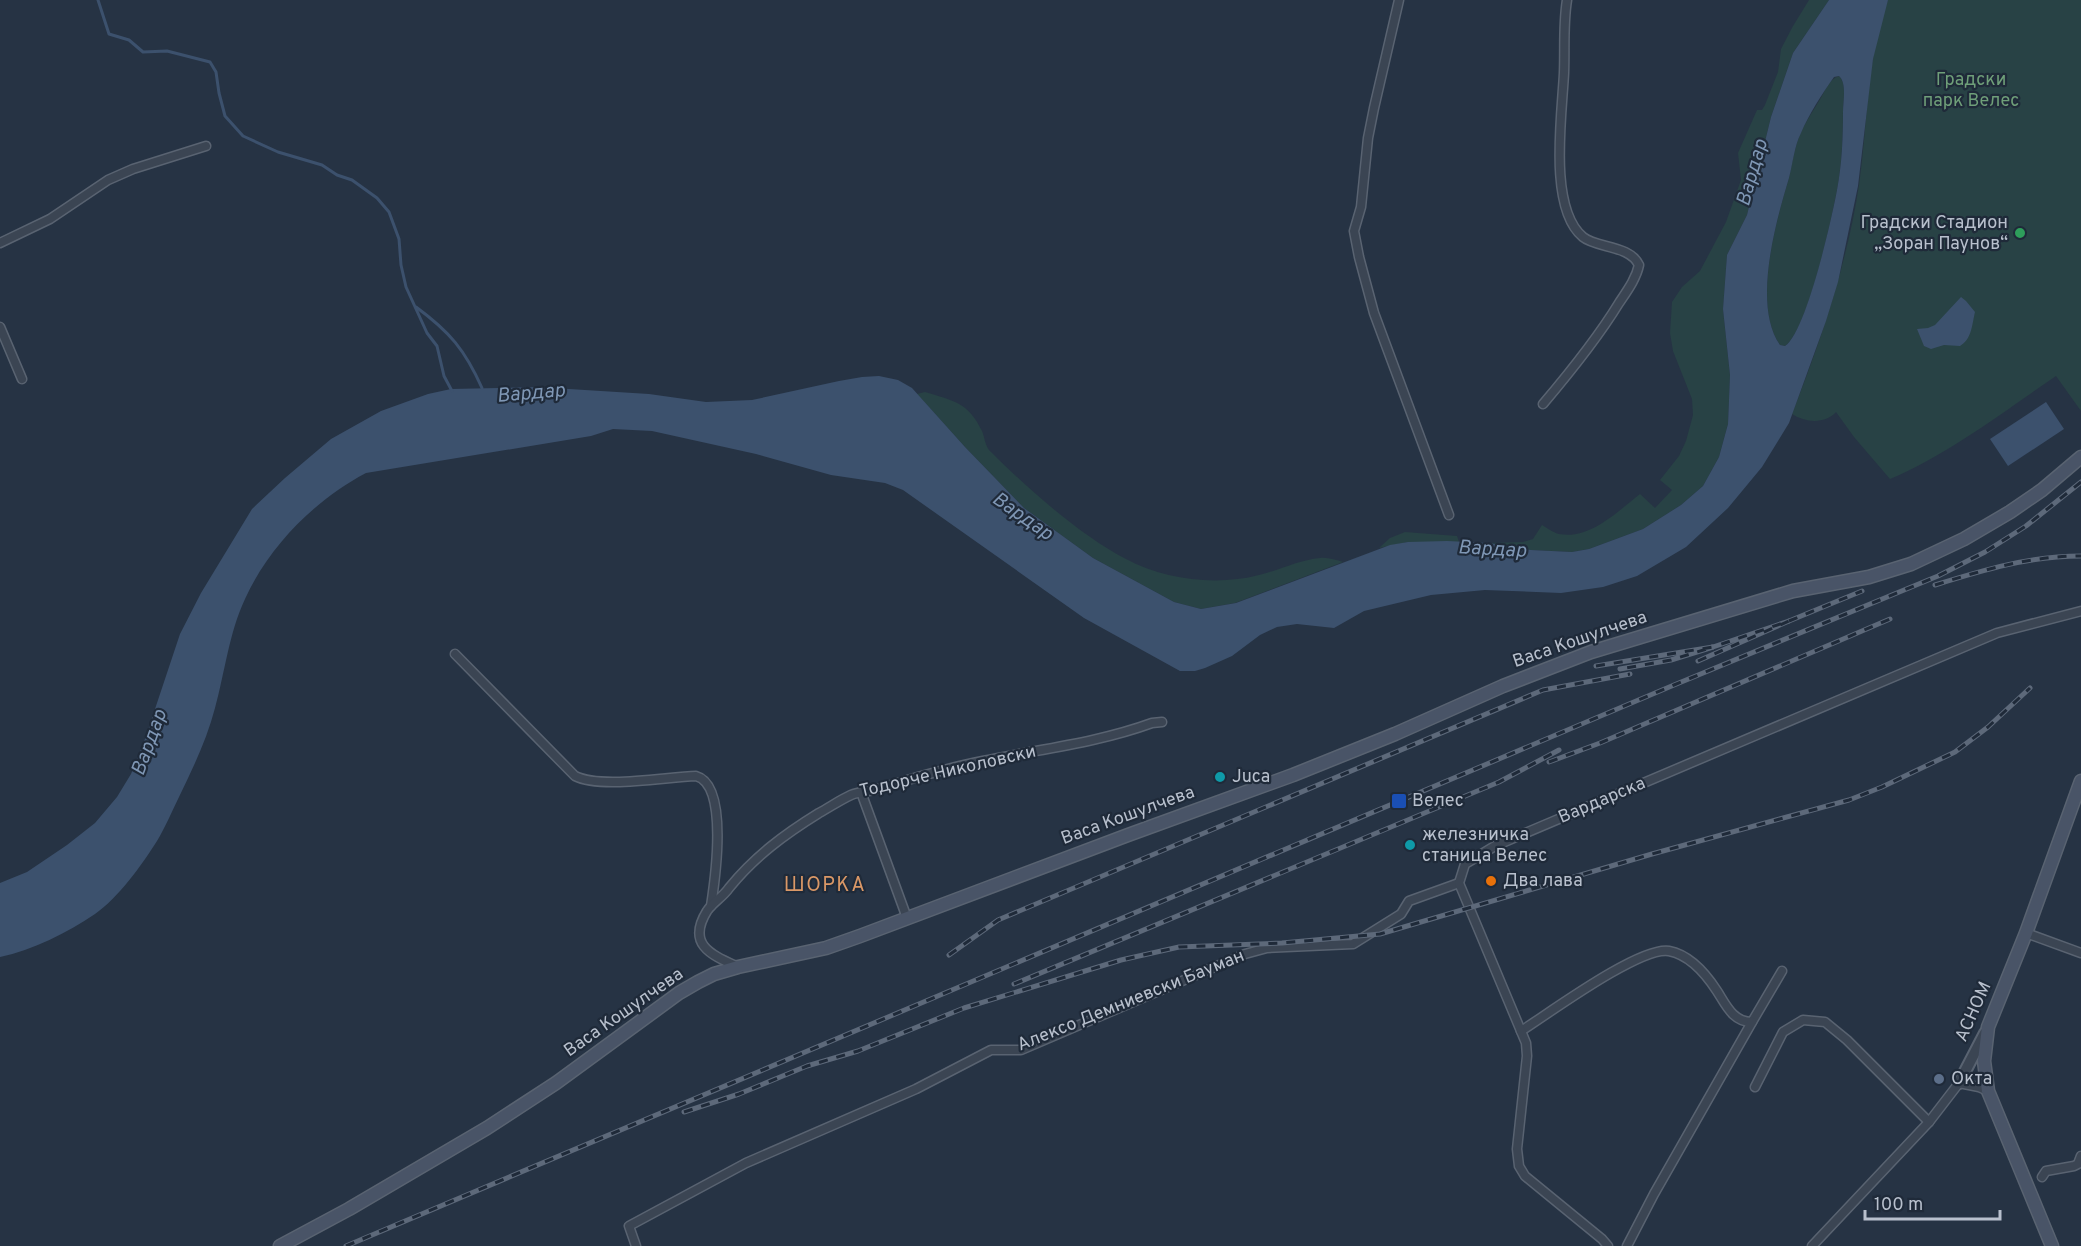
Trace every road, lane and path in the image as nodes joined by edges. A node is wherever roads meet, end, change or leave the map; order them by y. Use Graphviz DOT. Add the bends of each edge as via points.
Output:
graph roads {
  1 [pos="1399,0"];
  2 [pos="1567,0"];
  3 [pos="206,146"];
  4 [pos="0,243"];
  5 [pos="0,327"];
  6 [pos="22,379"];
  7 [pos="1543,404"];
  8 [pos="2081,457"];
  9 [pos="1449,515"];
  10 [pos="2081,611"];
  11 [pos="455,654"];
  12 [pos="1162,722"];
  13 [pos="2081,781"];
  14 [pos="861,792"];
  15 [pos="1459,883"];
  16 [pos="711,906"];
  17 [pos="907,918"];
  18 [pos="2026,933"];
  19 [pos="2081,953"];
  20 [pos="738,967"];
  21 [pos="1782,971"];
  22 [pos="1752,1022"];
  23 [pos="1988,1027"];
  24 [pos="1521,1031"];
  25 [pos="1959,1083"];
  26 [pos="1755,1087"];
  27 [pos="1988,1091"];
  28 [pos="1929,1122"];
  29 [pos="2081,1156"];
  30 [pos="2042,1177"];
  31 [pos="280,1246"];
  32 [pos="636,1246"];
  33 [pos="1608,1246"];
  34 [pos="1627,1246"];
  35 [pos="1812,1246"];
  36 [pos="2052,1246"];
  1 -- 9 [label="street" via="1368,138 1361,207 1354,231 1380,329"];
  2 -- 7 [label="street" via="1559,158 1566,210 1584,238 1632,256 1639,266 1581,360"];
  3 -- 4 [label="street" via="108,180 50,219"];
  5 -- 6 [label="street"];
  8 -- 17 [label="main road, Васа Кошулчева" via="2027,501 1964,539 1911,564 1869,577 1793,591 1591,652 1293,775"];
  10 -- 15 [label="street, Вардарска" via="1997,633 1495,846 1465,864"];
  11 -- 16 [label="street" via="575,776 618,781 696,776 706,782 718,827"];
  12 -- 14 [label="street, Тодорче Николовски" via="1095,741 922,774"];
  13 -- 18 [label="main road, АСНОМ"];
  14 -- 16 [label="street, Тодорче Николовски" via="773,843"];
  14 -- 17 [label="street"];
  15 -- 24 [label="street"];
  15 -- 32 [label="street, Алексо Демниевски Бауман" via="1409,901 1401,914 1353,944 1267,948 1245,954 1021,1050 991,1050 916,1089 746,1163 629,1226"];
  16 -- 20 [label="street, Тодорче Николовски" via="701,931 704,947"];
  17 -- 20 [label="main road, Васа Кошулчева" via="826,948"];
  18 -- 19 [label="street"];
  18 -- 23 [label="main road, АСНОМ"];
  20 -- 31 [label="main road, Васа Кошулчева" via="714,974 679,993 487,1128"];
  21 -- 22 [label="street"];
  22 -- 24 [label="street" via="1737,1019 1702,970 1665,951 1600,979"];
  22 -- 34 [label="street"];
  23 -- 25 [label="street, АСНОМ"];
  23 -- 27 [label="main road" via="1984,1061"];
  24 -- 33 [label="street" via="1527,1056 1517,1149 1519,1166 1525,1176"];
  25 -- 27 [label="street"];
  25 -- 28 [label="street, АСНОМ"];
  26 -- 28 [label="street" via="1783,1032 1803,1020 1825,1022"];
  27 -- 36 [label="main road"];
  28 -- 35 [label="street, АСНОМ"];
  29 -- 30 [label="street" via="2078,1164 2046,1171"];
}
